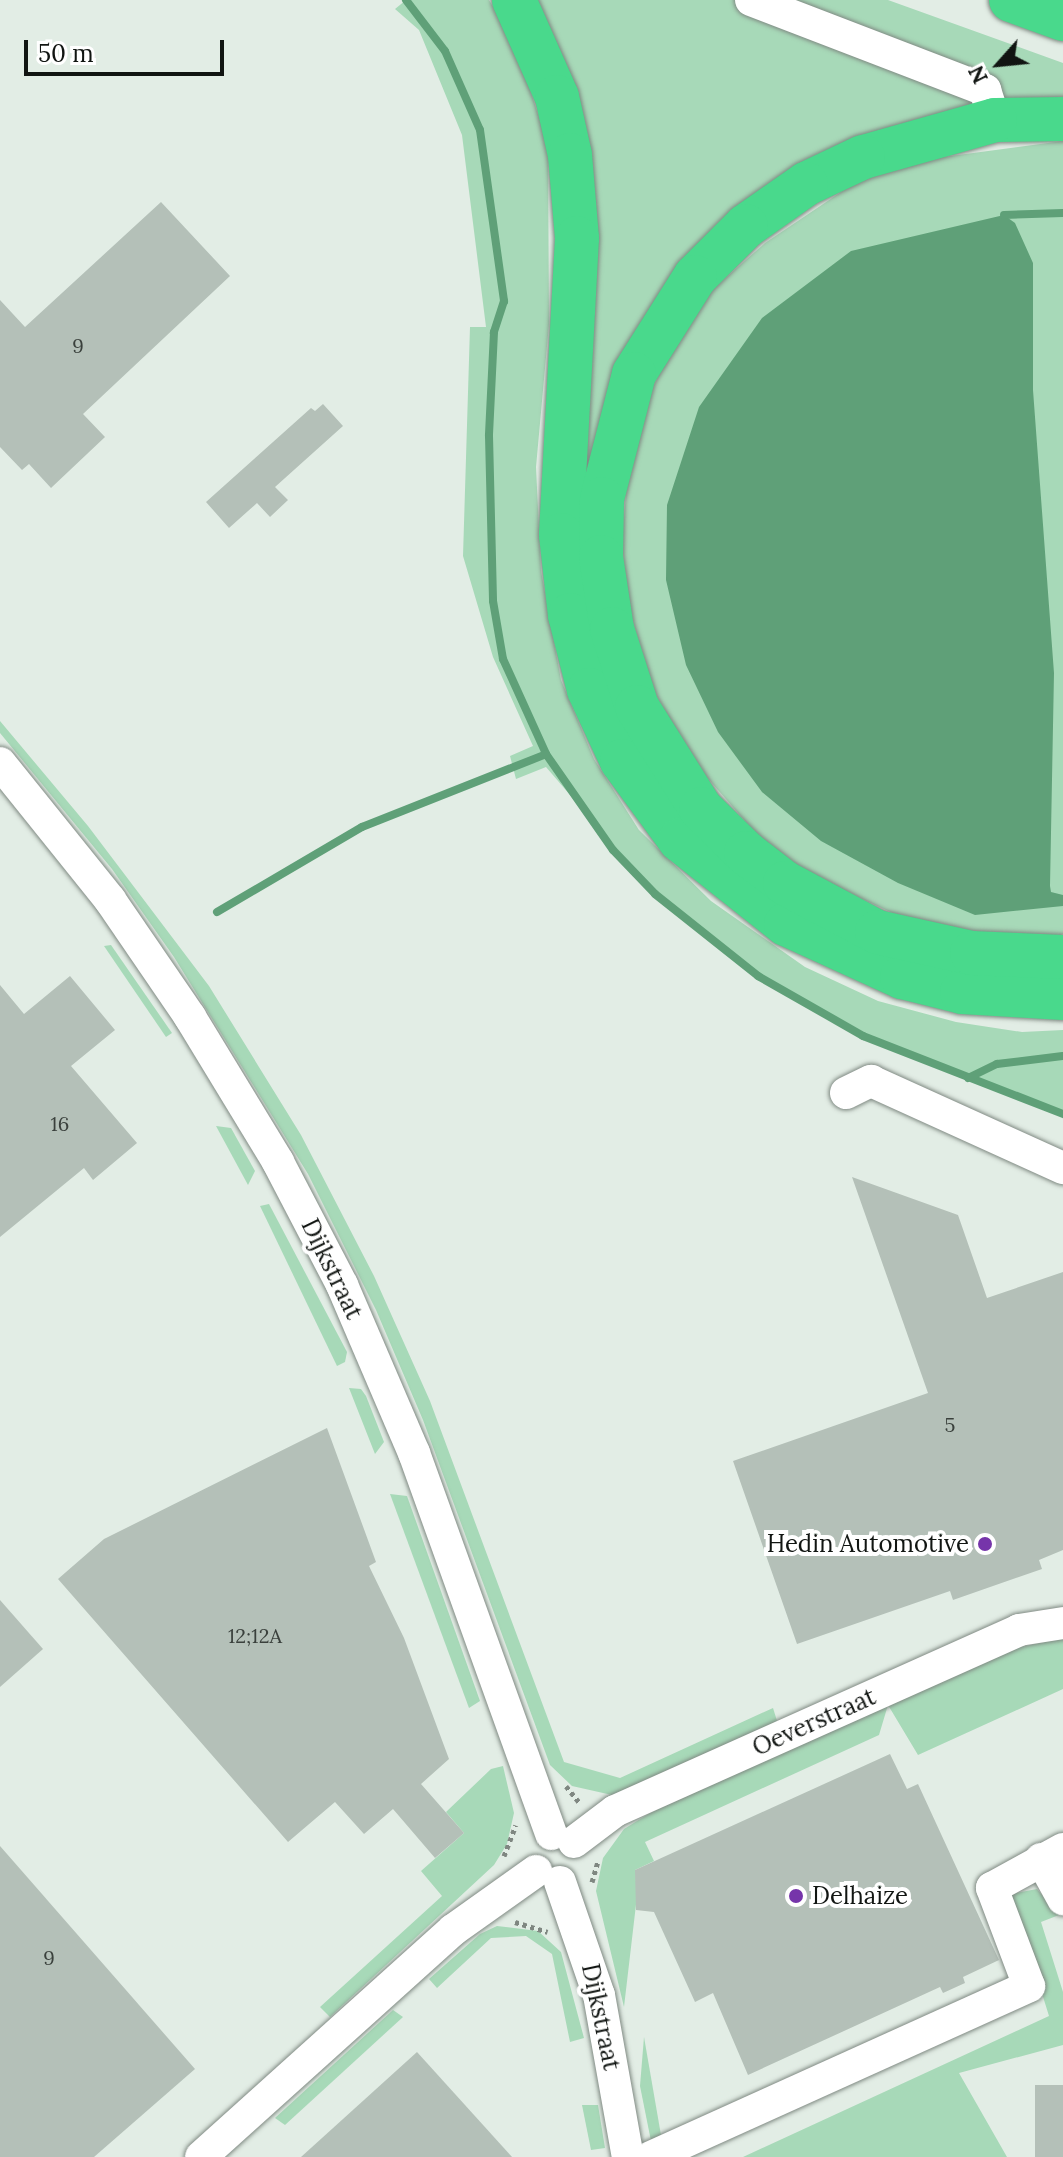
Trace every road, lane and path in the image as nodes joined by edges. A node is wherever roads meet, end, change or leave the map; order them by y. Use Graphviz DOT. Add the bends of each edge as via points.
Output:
graph roads {
  1 [pos="514,0"];
  2 [pos="751,0"];
  3 [pos="1011,0"];
  4 [pos="1063,19"];
  5 [pos="1063,119"];
  6 [pos="995,120"];
  7 [pos="0,763"];
  8 [pos="1062,967"];
  9 [pos="962,992"];
  10 [pos="1063,1013"];
  11 [pos="846,1093"];
  12 [pos="1063,1168"];
  13 [pos="1063,1623"];
  14 [pos="517,1813"];
  15 [pos="563,1838"];
  16 [pos="1052,1854"];
  17 [pos="496,1868"];
  18 [pos="548,1876"];
  19 [pos="1063,1899"];
  20 [pos="501,1923"];
  21 [pos="552,1935"];
  22 [pos="201,2157"];
  23 [pos="628,2157"];
  24 [pos="651,2157"];
  1 -- 9 [label="highway" via="557,97 570,155 577,238 561,535 570,615 589,690 622,761 680,840 786,924 902,977"];
  2 -- 6 [label="street" via="985,90"];
  3 -- 4 [label="highway"];
  5 -- 6 [label="highway"];
  6 -- 8 [label="highway" via="863,157 806,184 746,226 695,277 634,374 602,499 601,557 612,629 637,707 663,756 701,809 746,853 785,883 877,932"];
  7 -- 15 [label="street, Dijkstraat" via="110,900 190,1017 278,1162 342,1285 414,1453"];
  8 -- 9 [label="highway"];
  9 -- 10 [label="highway" via="987,1008"];
  11 -- 12 [label="street" via="871,1081"];
  13 -- 15 [label="street, Oeverstraat" via="1019,1630"];
  14 -- 17 [label="path" via="512,1843"];
  15 -- 18 [label="street" via="579,1864"];
  16 -- 19 [label="street"];
  16 -- 24 [label="street" via="992,1888 1029,1986"];
  18 -- 22 [label="street" via="453,1930"];
  18 -- 23 [label="street, Dijkstraat" via="599,1995"];
  20 -- 21 [label="path" via="530,1924"];
}
